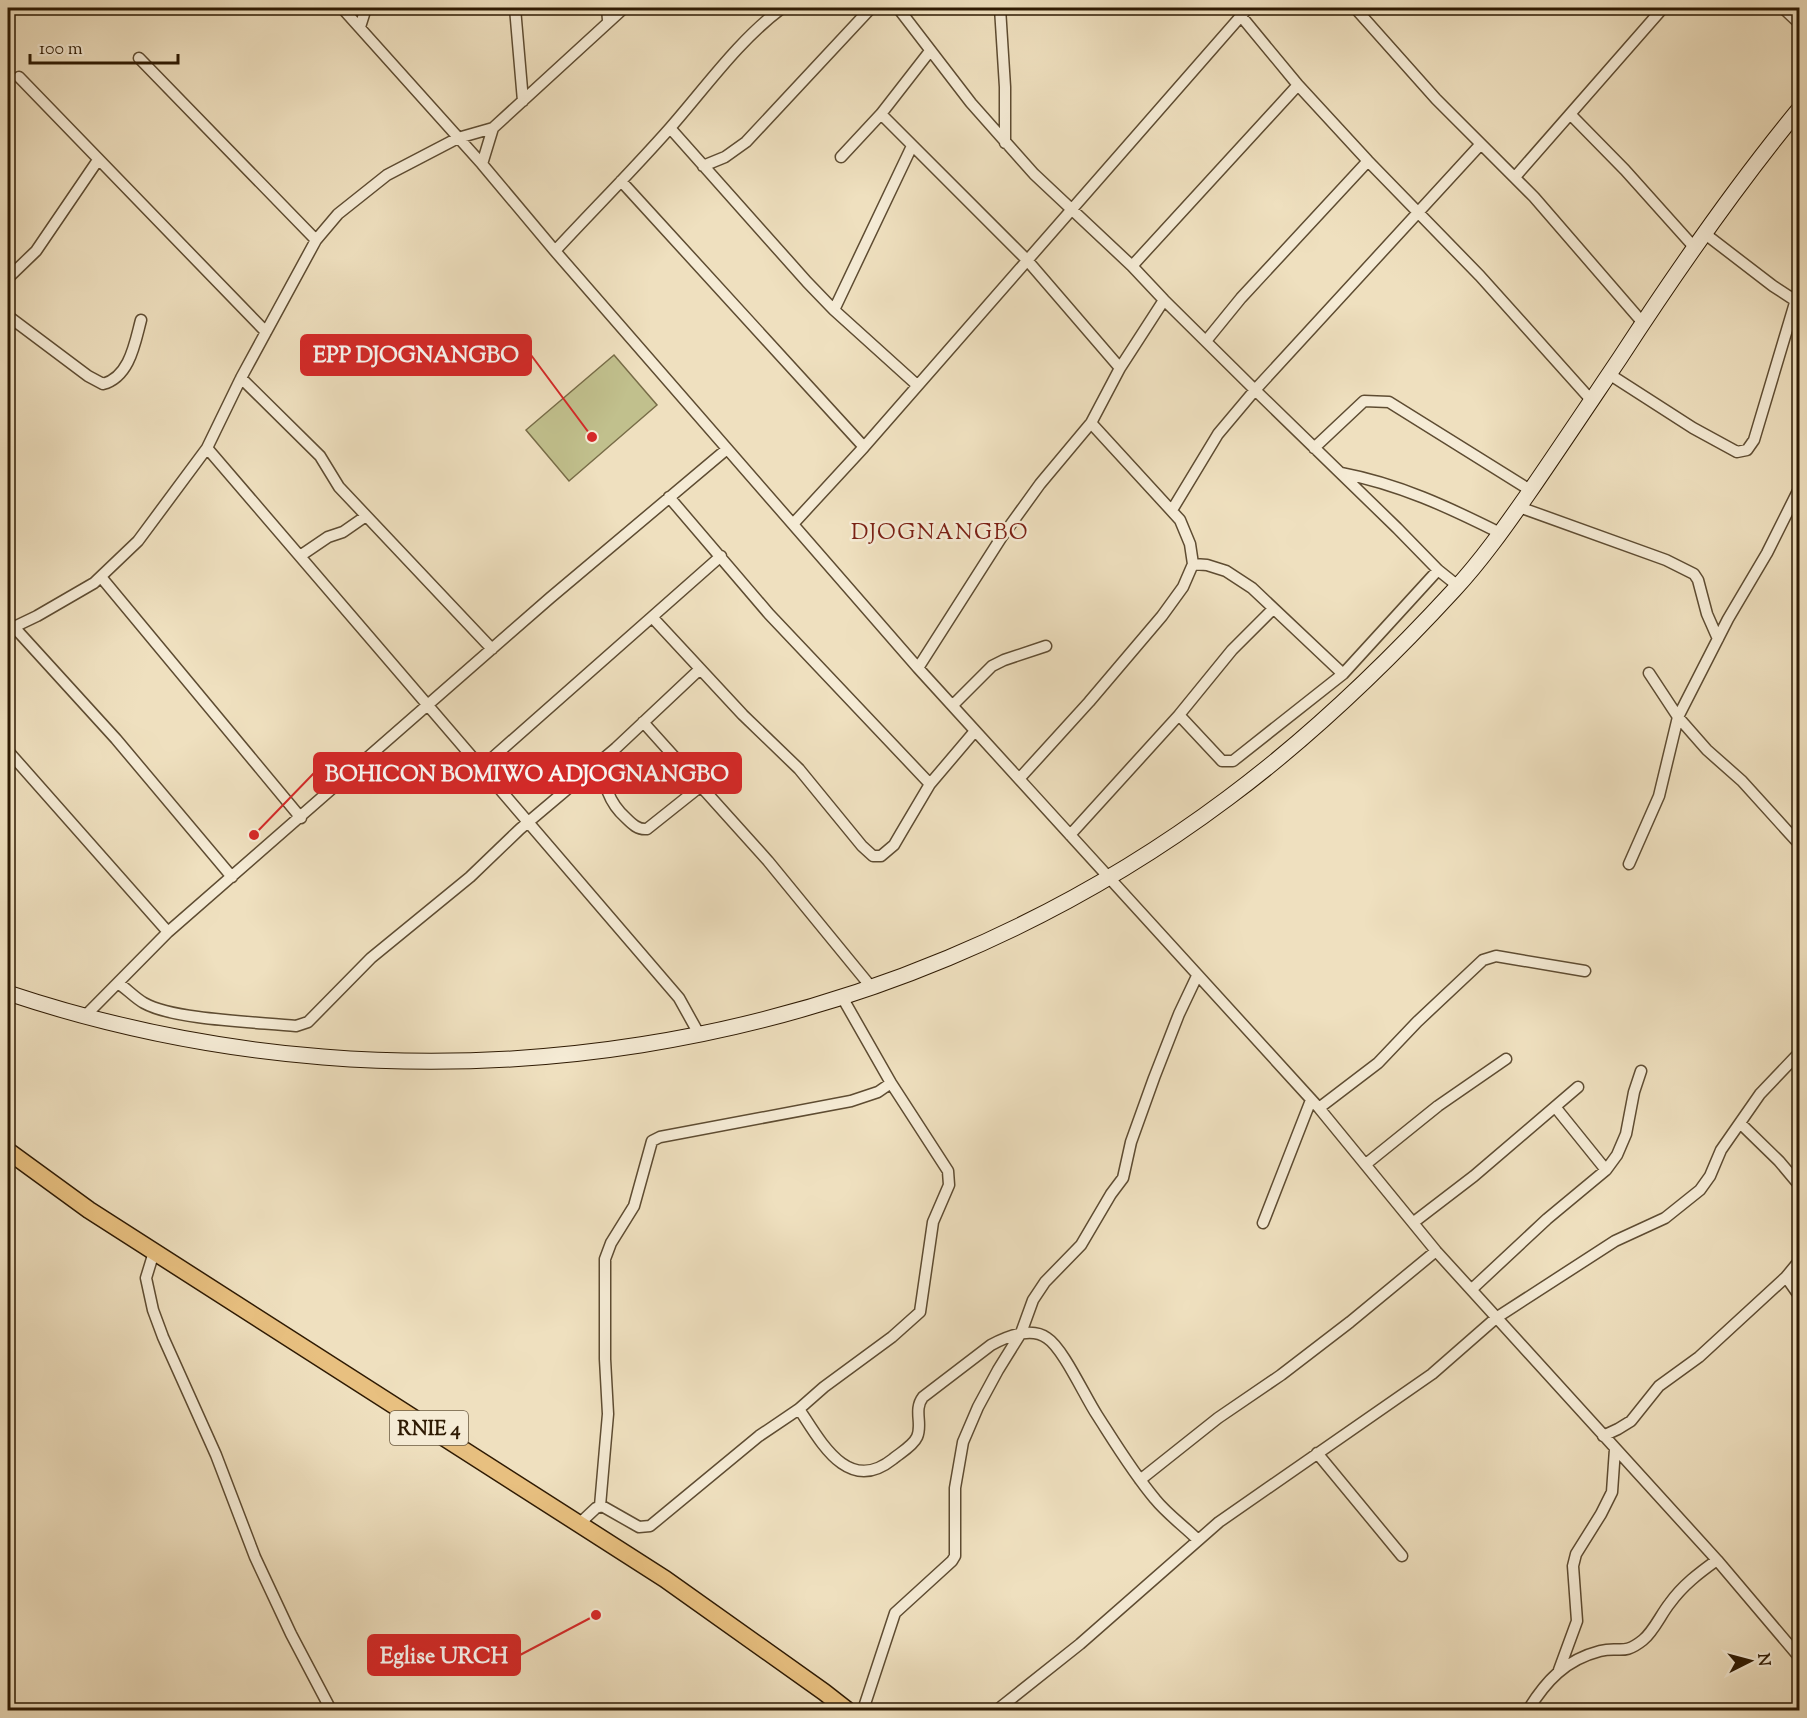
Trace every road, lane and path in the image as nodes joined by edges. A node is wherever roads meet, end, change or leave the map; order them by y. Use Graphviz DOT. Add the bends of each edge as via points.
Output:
graph roads {
  1 [pos="342,8"];
  2 [pos="366,8"];
  3 [pos="515,8"];
  4 [pos="607,8"];
  5 [pos="624,8"];
  6 [pos="782,8"];
  7 [pos="871,8"];
  8 [pos="898,8"];
  9 [pos="1000,8"];
  10 [pos="1663,8"];
  11 [pos="1783,8"];
  12 [pos="1360,9"];
  13 [pos="1244,12"];
  14 [pos="608,20"];
  15 [pos="1800,24"];
  16 [pos="360,27"];
  17 [pos="930,51"];
  18 [pos="139,58"];
  19 [pos="19,77"];
  20 [pos="1298,85"];
  21 [pos="523,100"];
  22 [pos="881,114"];
  23 [pos="1570,115"];
  24 [pos="1797,118"];
  25 [pos="493,128"];
  26 [pos="670,128"];
  27 [pos="458,138"];
  28 [pos="1005,143"];
  29 [pos="1480,145"];
  30 [pos="912,146"];
  31 [pos="841,157"];
  32 [pos="98,160"];
  33 [pos="1368,161"];
  34 [pos="482,164"];
  35 [pos="704,166"];
  36 [pos="1515,177"];
  37 [pos="621,181"];
  38 [pos="1071,208"];
  39 [pos="1419,212"];
  40 [pos="1704,233"];
  41 [pos="316,240"];
  42 [pos="1694,247"];
  43 [pos="555,252"];
  44 [pos="1027,260"];
  45 [pos="1132,266"];
  46 [pos="8,278"];
  47 [pos="1800,286"];
  48 [pos="1164,300"];
  49 [pos="1797,302"];
  50 [pos="834,310"];
  51 [pos="8,316"];
  52 [pos="141,320"];
  53 [pos="1643,324"];
  54 [pos="266,332"];
  55 [pos="1206,341"];
  56 [pos="1120,368"];
  57 [pos="1609,374"];
  58 [pos="241,378"];
  59 [pos="917,385"];
  60 [pos="1255,390"];
  61 [pos="1592,401"];
  62 [pos="1091,423"];
  63 [pos="864,447"];
  64 [pos="207,448"];
  65 [pos="727,448"];
  66 [pos="1314,448"];
  67 [pos="1341,473"];
  68 [pos="1800,487"];
  69 [pos="1530,490"];
  70 [pos="669,497"];
  71 [pos="1797,502"];
  72 [pos="1519,507"];
  73 [pos="1172,510"];
  74 [pos="366,516"];
  75 [pos="792,524"];
  76 [pos="1500,534"];
  77 [pos="300,556"];
  78 [pos="721,556"];
  79 [pos="1193,564"];
  80 [pos="1438,570"];
  81 [pos="101,577"];
  82 [pos="1458,586"];
  83 [pos="1273,609"];
  84 [pos="652,616"];
  85 [pos="11,628"];
  86 [pos="1718,639"];
  87 [pos="1046,646"];
  88 [pos="492,649"];
  89 [pos="918,668"];
  90 [pos="700,669"];
  91 [pos="1649,673"];
  92 [pos="1343,674"];
  93 [pos="953,705"];
  94 [pos="429,706"];
  95 [pos="1179,715"];
  96 [pos="1678,717"];
  97 [pos="643,722"];
  98 [pos="975,731"];
  99 [pos="8,751"];
  100 [pos="601,760"];
  101 [pos="482,767"];
  102 [pos="1019,778"];
  103 [pos="930,784"];
  104 [pos="701,786"];
  105 [pos="301,818"];
  106 [pos="529,822"];
  107 [pos="1070,836"];
  108 [pos="1800,845"];
  109 [pos="1629,864"];
  110 [pos="232,877"];
  111 [pos="1108,878"];
  112 [pos="168,932"];
  113 [pos="1585,971"];
  114 [pos="1197,976"];
  115 [pos="118,983"];
  116 [pos="872,988"];
  117 [pos="8,993"];
  118 [pos="842,997"];
  119 [pos="85,1016"];
  120 [pos="699,1034"];
  121 [pos="1800,1052"];
  122 [pos="1506,1059"];
  123 [pos="1641,1071"];
  124 [pos="891,1083"];
  125 [pos="1578,1087"];
  126 [pos="1315,1104"];
  127 [pos="1556,1108"];
  128 [pos="1741,1124"];
  129 [pos="8,1151"];
  130 [pos="1366,1164"];
  131 [pos="1606,1170"];
  132 [pos="1800,1186"];
  133 [pos="1414,1222"];
  134 [pos="1263,1223"];
  135 [pos="1436,1251"];
  136 [pos="154,1252"];
  137 [pos="1800,1260"];
  138 [pos="1786,1277"];
  139 [pos="1472,1289"];
  140 [pos="1800,1298"];
  141 [pos="1496,1318"];
  142 [pos="1022,1333"];
  143 [pos="799,1409"];
  144 [pos="1603,1436"];
  145 [pos="1615,1449"];
  146 [pos="1317,1453"];
  147 [pos="1140,1480"];
  148 [pos="600,1506"];
  149 [pos="579,1524"];
  150 [pos="1198,1540"];
  151 [pos="1402,1556"];
  152 [pos="1717,1560"];
  153 [pos="1800,1658"];
  154 [pos="1559,1671"];
  155 [pos="331,1710"];
  156 [pos="848,1710"];
  157 [pos="863,1710"];
  158 [pos="997,1710"];
  159 [pos="1528,1710"];
  1 -- 16 [label="street"];
  2 -- 16 [label="street"];
  3 -- 21 [label="street"];
  4 -- 14 [label="street"];
  5 -- 14 [label="street"];
  6 -- 26 [label="street" via="734,53"];
  7 -- 35 [label="street" via="746,142"];
  8 -- 17 [label="street"];
  9 -- 28 [label="street"];
  10 -- 23 [label="street"];
  11 -- 15 [label="street"];
  12 -- 29 [label="street"];
  13 -- 20 [label="street"];
  13 -- 38 [label="street"];
  14 -- 21 [label="street"];
  16 -- 27 [label="street"];
  17 -- 22 [label="street"];
  17 -- 28 [label="street"];
  18 -- 41 [label="street"];
  19 -- 32 [label="street"];
  20 -- 33 [label="street"];
  20 -- 45 [label="street"];
  21 -- 25 [label="street"];
  22 -- 30 [label="street"];
  22 -- 31 [label="street"];
  23 -- 36 [label="street"];
  23 -- 42 [label="street"];
  24 -- 40 [label="main road" via="1772,140"];
  25 -- 27 [label="street"];
  25 -- 34 [label="street"];
  26 -- 35 [label="street"];
  26 -- 37 [label="street"];
  27 -- 34 [label="street"];
  27 -- 41 [label="street" via="387,175 338,214"];
  28 -- 38 [label="street"];
  29 -- 36 [label="street"];
  29 -- 39 [label="street"];
  30 -- 44 [label="street"];
  30 -- 50 [label="street"];
  32 -- 46 [label="street" via="36,251"];
  32 -- 54 [label="street"];
  33 -- 39 [label="street"];
  33 -- 55 [label="street"];
  34 -- 43 [label="street"];
  35 -- 50 [label="street"];
  36 -- 53 [label="street"];
  37 -- 43 [label="street"];
  37 -- 63 [label="street"];
  38 -- 44 [label="street"];
  38 -- 45 [label="street"];
  39 -- 60 [label="street"];
  39 -- 61 [label="street"];
  40 -- 42 [label="main road"];
  40 -- 49 [label="street"];
  41 -- 54 [label="street"];
  42 -- 53 [label="main road"];
  43 -- 65 [label="street"];
  44 -- 56 [label="street"];
  44 -- 59 [label="street"];
  45 -- 48 [label="street"];
  47 -- 49 [label="street"];
  48 -- 55 [label="street"];
  48 -- 56 [label="street"];
  49 -- 57 [label="street" via="1754,440 1747,450 1737,452 1693,428"];
  50 -- 59 [label="street"];
  51 -- 52 [label="street" via="103,384 127,364"];
  53 -- 57 [label="main road"];
  54 -- 58 [label="street"];
  55 -- 60 [label="street"];
  56 -- 62 [label="street"];
  57 -- 61 [label="main road"];
  58 -- 64 [label="street"];
  58 -- 74 [label="street" via="320,456 339,487"];
  59 -- 63 [label="street"];
  60 -- 66 [label="street"];
  60 -- 73 [label="street" via="1218,434"];
  61 -- 69 [label="main road"];
  62 -- 73 [label="street"];
  62 -- 89 [label="street" via="1001,538"];
  63 -- 75 [label="street"];
  64 -- 77 [label="street"];
  64 -- 81 [label="street" via="138,541"];
  65 -- 70 [label="street"];
  65 -- 75 [label="street"];
  66 -- 67 [label="street"];
  66 -- 69 [label="street" via="1364,401 1389,402"];
  67 -- 76 [label="street" via="1374,480 1446,506"];
  67 -- 80 [label="street"];
  68 -- 71 [label="street"];
  69 -- 72 [label="main road"];
  70 -- 78 [label="street"];
  70 -- 88 [label="street"];
  71 -- 86 [label="street"];
  72 -- 76 [label="main road"];
  72 -- 86 [label="street" via="1694,574"];
  73 -- 79 [label="street" via="1185,529"];
  74 -- 77 [label="street"];
  74 -- 88 [label="street"];
  75 -- 89 [label="street"];
  76 -- 82 [label="main road"];
  77 -- 94 [label="street"];
  78 -- 84 [label="street"];
  78 -- 103 [label="street" via="769,614"];
  79 -- 83 [label="street" via="1238,577"];
  79 -- 102 [label="street" via="1183,587 1162,616"];
  80 -- 82 [label="street"];
  80 -- 92 [label="street"];
  81 -- 85 [label="street"];
  81 -- 105 [label="street"];
  82 -- 111 [label="main road" via="1349,697 1283,754 1225,800"];
  83 -- 92 [label="street"];
  83 -- 95 [label="street" via="1232,650"];
  84 -- 90 [label="street"];
  84 -- 101 [label="street"];
  85 -- 110 [label="street" via="116,739"];
  86 -- 96 [label="street"];
  87 -- 93 [label="street" via="992,666"];
  88 -- 94 [label="street"];
  89 -- 93 [label="street"];
  90 -- 97 [label="street"];
  90 -- 103 [label="street" via="791,760 873,856 881,856 894,845"];
  91 -- 96 [label="street"];
  92 -- 95 [label="street" via="1233,761 1222,761"];
  93 -- 98 [label="street"];
  94 -- 101 [label="street"];
  94 -- 105 [label="street"];
  95 -- 107 [label="street"];
  96 -- 108 [label="street"];
  96 -- 109 [label="street" via="1659,796"];
  97 -- 100 [label="street"];
  97 -- 104 [label="street"];
  98 -- 102 [label="street"];
  98 -- 103 [label="street"];
  99 -- 112 [label="street"];
  100 -- 104 [label="street" via="611,802 642,829"];
  100 -- 106 [label="street"];
  101 -- 106 [label="street"];
  102 -- 107 [label="street"];
  104 -- 116 [label="street"];
  105 -- 110 [label="street"];
  106 -- 115 [label="street" via="470,877 371,958 302,1025 158,1009"];
  106 -- 120 [label="street" via="679,998"];
  107 -- 111 [label="street"];
  110 -- 112 [label="street"];
  111 -- 114 [label="street"];
  111 -- 116 [label="main road" via="1003,933"];
  112 -- 115 [label="street"];
  113 -- 126 [label="street" via="1496,956 1483,960 1378,1063"];
  114 -- 126 [label="street"];
  114 -- 142 [label="street" via="1154,1078 1131,1142 1123,1178 1081,1245 1033,1300"];
  115 -- 119 [label="street"];
  116 -- 118 [label="main road"];
  117 -- 119 [label="main road"];
  118 -- 120 [label="main road"];
  118 -- 124 [label="street"];
  119 -- 120 [label="main road" via="193,1041 332,1059 382,1061 544,1058"];
  121 -- 128 [label="street" via="1760,1094"];
  122 -- 130 [label="street" via="1438,1106"];
  123 -- 131 [label="street" via="1626,1134"];
  124 -- 143 [label="street" via="949,1175 949,1185 933,1222 922,1308 892,1337"];
  124 -- 148 [label="street" via="851,1101 652,1141 634,1206 607,1251 604,1269 608,1414"];
  125 -- 127 [label="street"];
  126 -- 130 [label="street"];
  126 -- 134 [label="street"];
  127 -- 131 [label="street"];
  127 -- 133 [label="street"];
  128 -- 132 [label="street"];
  128 -- 141 [label="street" via="1721,1150 1700,1190 1665,1218 1615,1241"];
  129 -- 136 [label="main road, RNIE 4" via="88,1210"];
  130 -- 133 [label="street"];
  131 -- 139 [label="street"];
  133 -- 135 [label="street"];
  135 -- 139 [label="street"];
  135 -- 147 [label="street" via="1350,1322"];
  136 -- 149 [label="main road, RNIE 4"];
  136 -- 155 [label="street" via="146,1278 163,1337 260,1566"];
  137 -- 138 [label="street"];
  138 -- 140 [label="street"];
  138 -- 144 [label="street" via="1699,1357 1659,1386 1631,1421"];
  139 -- 141 [label="street"];
  141 -- 144 [label="street"];
  141 -- 146 [label="street" via="1432,1374"];
  142 -- 143 [label="street" via="991,1346 923,1397 918,1407 915,1440 875,1471 850,1469 826,1450"];
  142 -- 147 [label="street" via="1049,1338"];
  142 -- 157 [label="street" via="998,1370 963,1442 954,1488 955,1556 895,1613"];
  143 -- 148 [label="street" via="759,1436 650,1526 639,1527"];
  144 -- 145 [label="street"];
  145 -- 152 [label="street"];
  145 -- 154 [label="street" via="1612,1492 1576,1554 1573,1566 1578,1621"];
  146 -- 150 [label="street"];
  146 -- 151 [label="street"];
  147 -- 150 [label="street"];
  148 -- 149 [label="street"];
  149 -- 156 [label="main road, RNIE 4" via="665,1579"];
  150 -- 158 [label="street" via="1080,1644"];
  152 -- 153 [label="street"];
  152 -- 154 [label="street" via="1691,1578 1646,1638 1630,1649 1599,1651"];
  154 -- 159 [label="street"];
}
